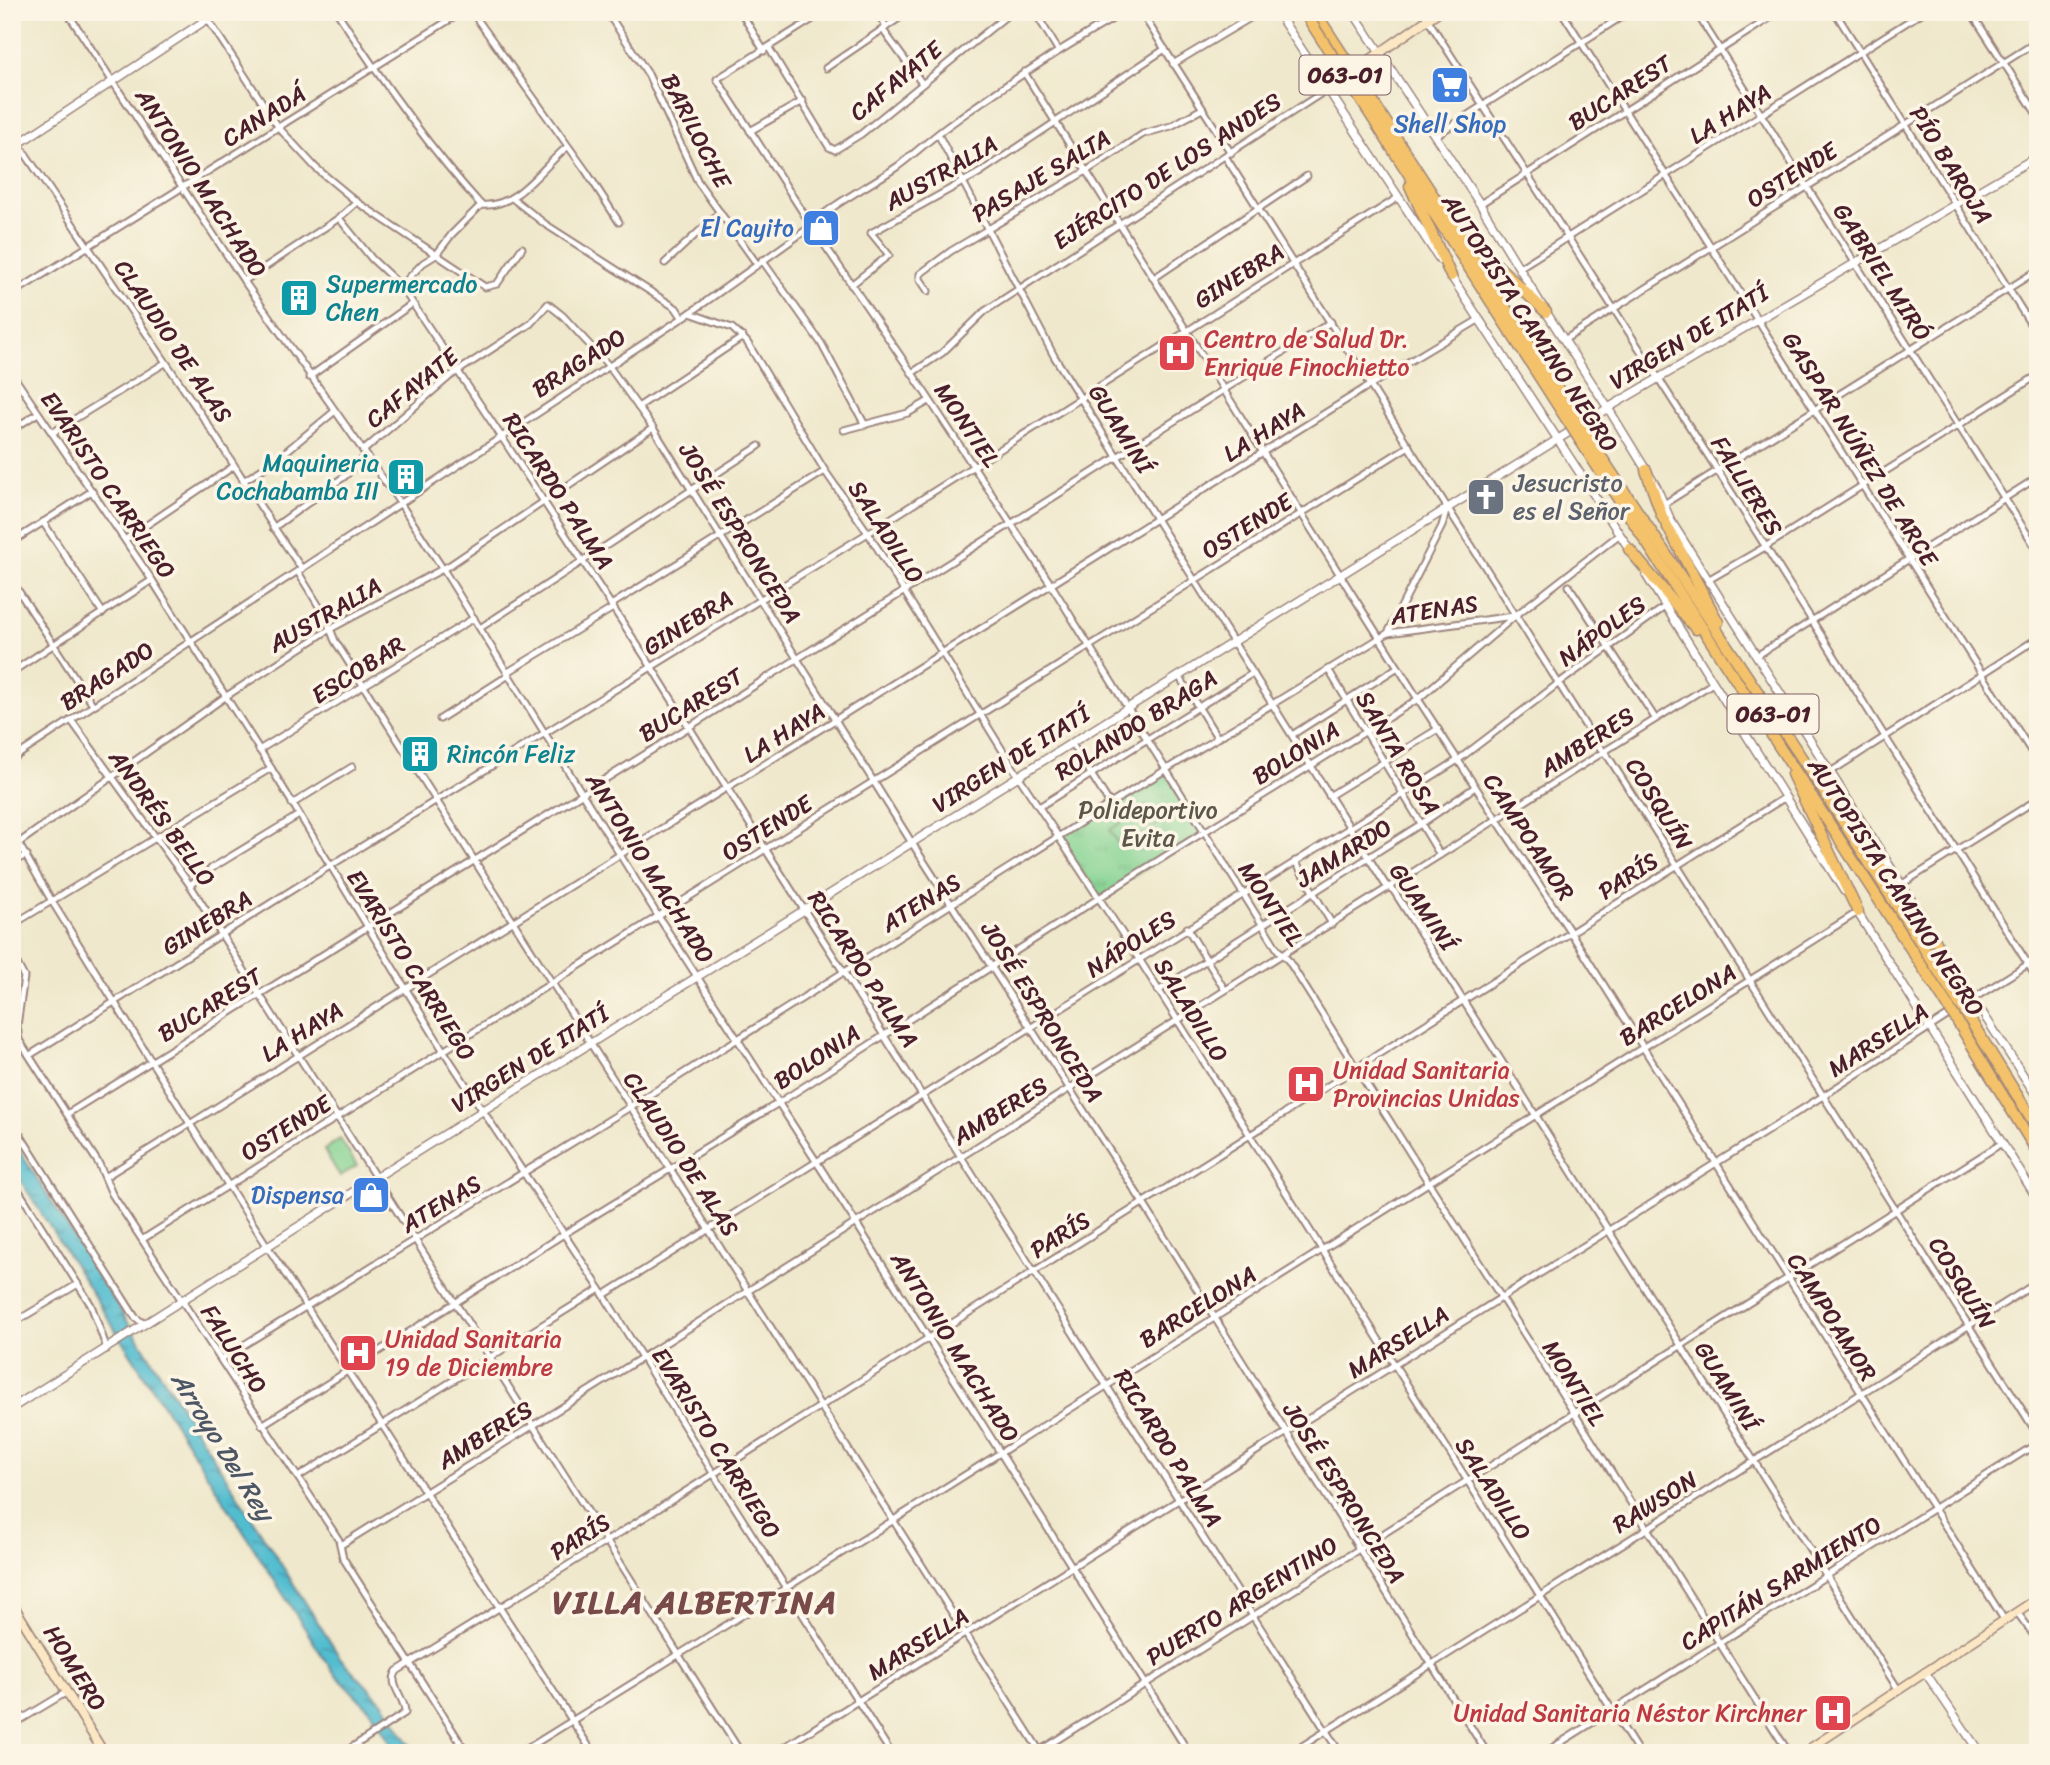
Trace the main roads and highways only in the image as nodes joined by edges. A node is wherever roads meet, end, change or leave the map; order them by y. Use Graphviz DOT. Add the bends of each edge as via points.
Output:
graph roads {
  1 [pos="1438,12"];
  2 [pos="1309,14"];
  3 [pos="1426,16"];
  4 [pos="1328,89"];
  5 [pos="1385,131"];
  6 [pos="1417,169"];
  7 [pos="1451,276"];
  8 [pos="1546,312"];
  9 [pos="1566,409"];
  10 [pos="1584,438"];
  11 [pos="1646,470"];
  12 [pos="1629,548"];
  13 [pos="1735,657"];
  14 [pos="1725,664"];
  15 [pos="1781,748"];
  16 [pos="1819,784"];
  17 [pos="1857,912"];
  18 [pos="1936,942"];
  19 [pos="1949,997"];
  20 [pos="1964,1021"];
  21 [pos="2036,1126"];
  22 [pos="2038,1153"];
  23 [pos="2038,1598"];
  24 [pos="13,1606"];
  25 [pos="104,1753"];
  26 [pos="1803,1753"];
  1 -- 3 [label="main road, EJÉRCITO DE LOS ANDES"];
  2 -- 5 [label="highway, AUTOPISTA CAMINO NEGRO / 063-01, bridge"];
  3 -- 4 [label="main road, EJÉRCITO DE LOS ANDES" via="1382,54"];
  5 -- 6 [label="highway, AUTOPISTA CAMINO NEGRO / 063-01"];
  5 -- 7 [label="highway"];
  5 -- 9 [label="highway, AUTOPISTA CAMINO NEGRO / 063-01"];
  6 -- 8 [label="highway" via="1478,246"];
  6 -- 9 [label="highway, AUTOPISTA CAMINO NEGRO / 063-01"];
  9 -- 10 [label="highway, AUTOPISTA CAMINO NEGRO / 063-01, bridge"];
  10 -- 13 [label="highway, AUTOPISTA CAMINO NEGRO / 063-01"];
  10 -- 14 [label="highway, AUTOPISTA CAMINO NEGRO / 063-01"];
  11 -- 13 [label="highway" via="1662,516"];
  12 -- 14 [label="highway"];
  13 -- 16 [label="highway, AUTOPISTA CAMINO NEGRO / 063-01"];
  14 -- 15 [label="highway, AUTOPISTA CAMINO NEGRO / 063-01"];
  15 -- 17 [label="highway"];
  15 -- 19 [label="highway, AUTOPISTA CAMINO NEGRO / 063-01"];
  16 -- 18 [label="highway"];
  16 -- 19 [label="highway, AUTOPISTA CAMINO NEGRO / 063-01"];
  19 -- 20 [label="highway, AUTOPISTA CAMINO NEGRO / 063-01, bridge"];
  20 -- 21 [label="highway, AUTOPISTA CAMINO NEGRO / 063-01"];
  20 -- 22 [label="highway, AUTOPISTA CAMINO NEGRO / 063-01"];
  23 -- 26 [label="main road"];
  24 -- 25 [label="main road, HOMERO"];
}
